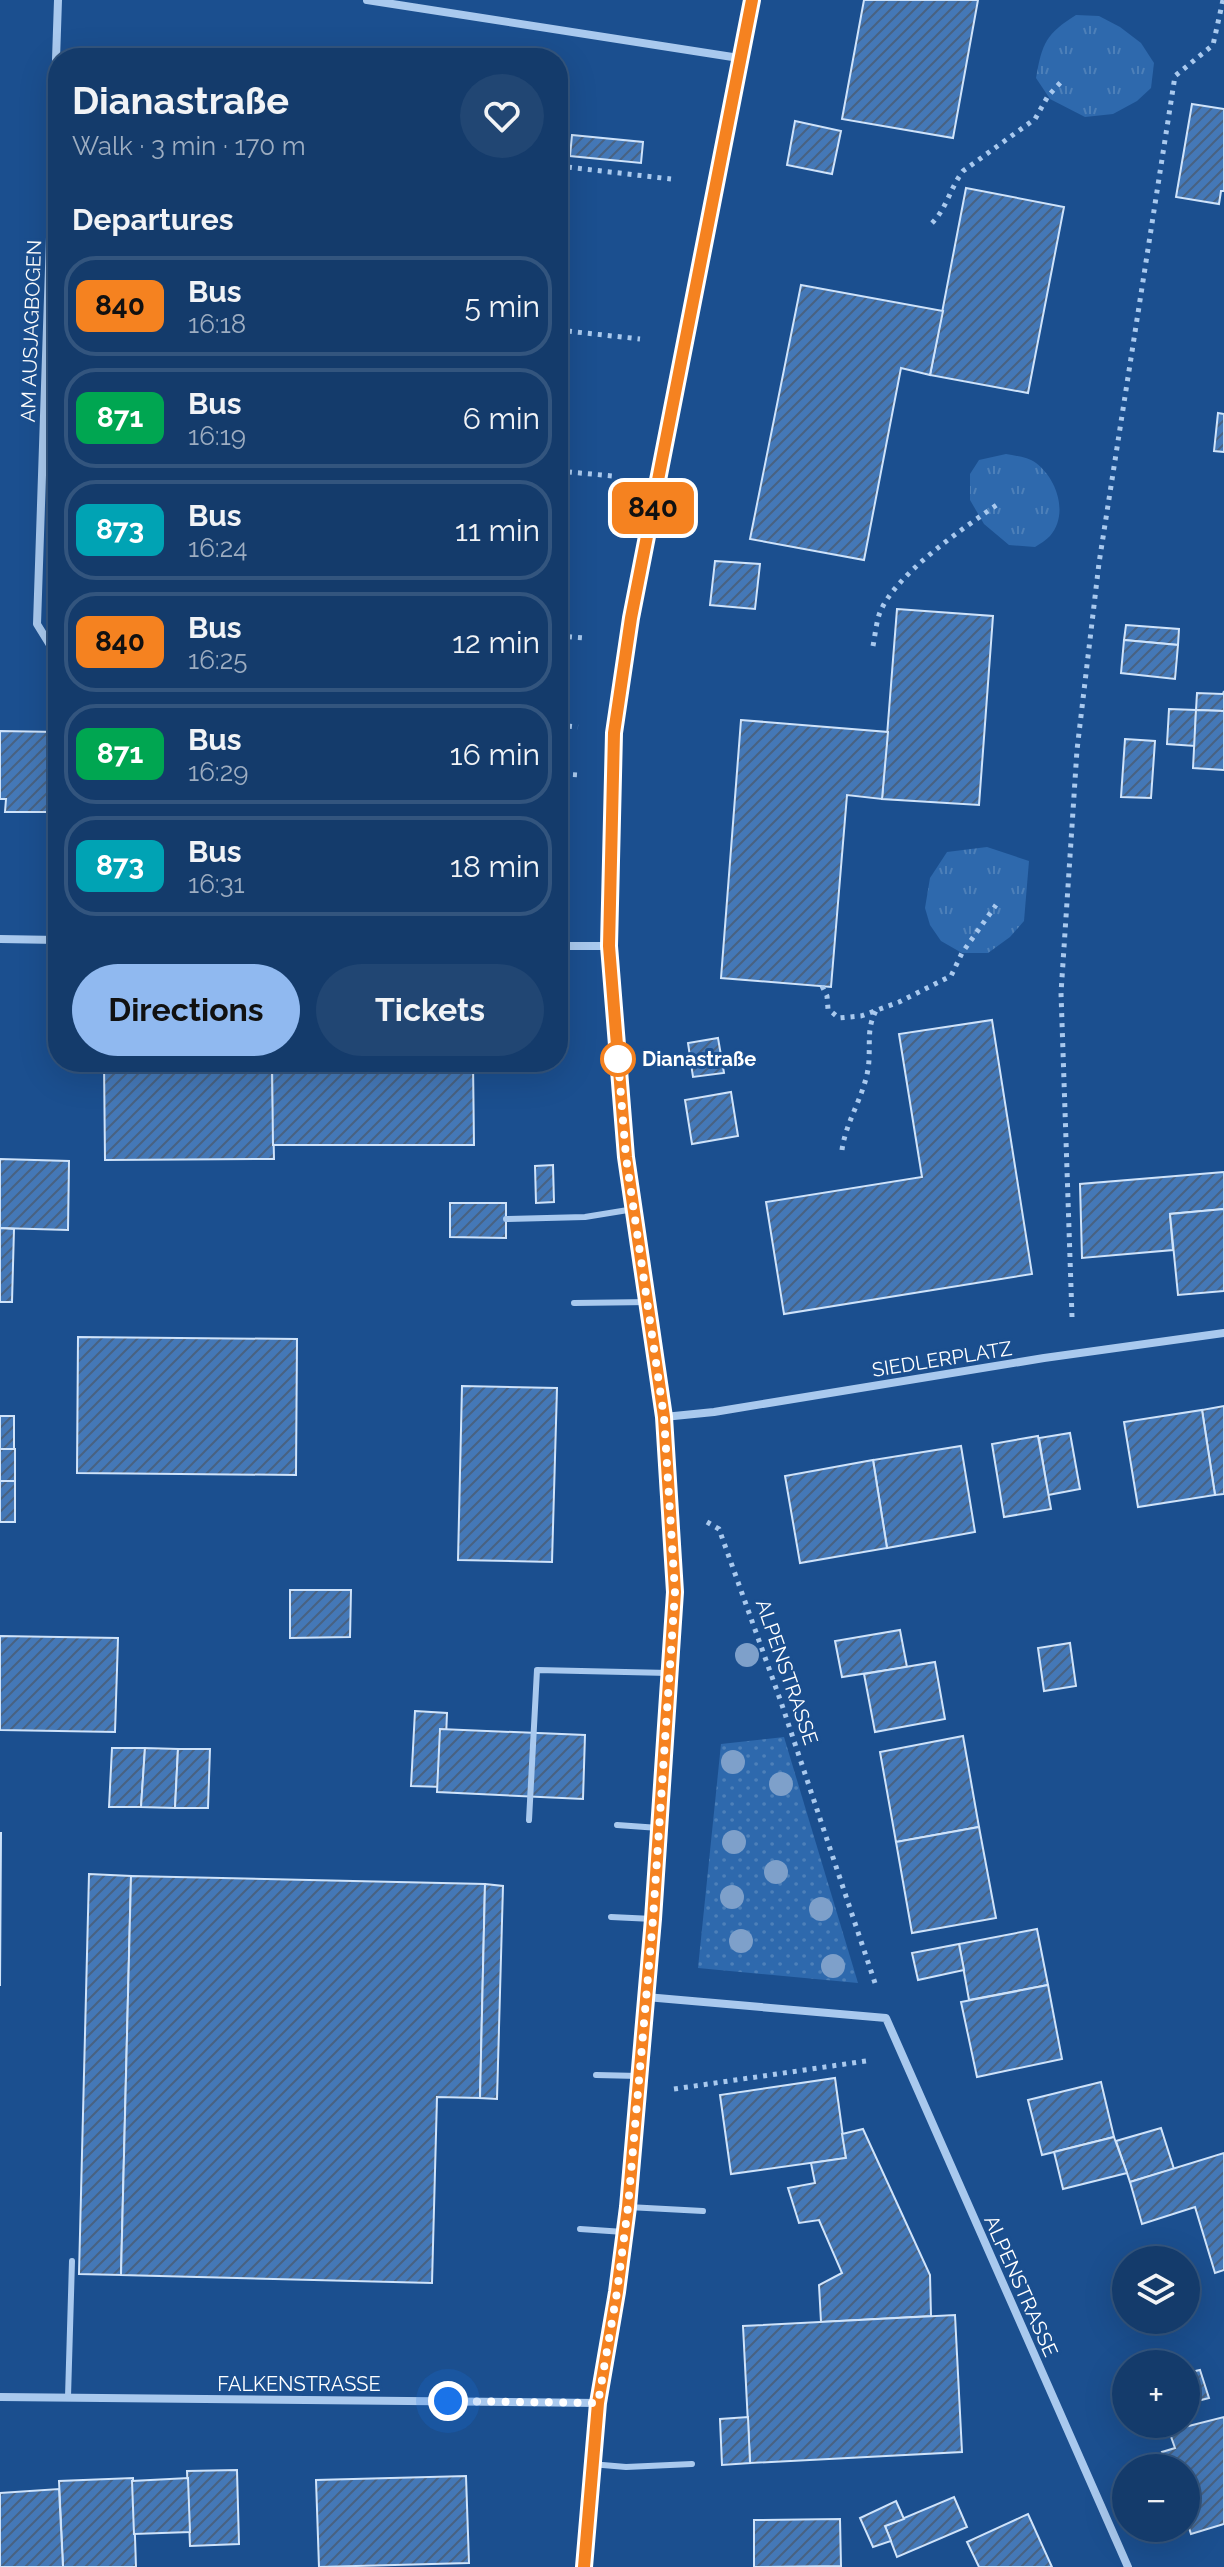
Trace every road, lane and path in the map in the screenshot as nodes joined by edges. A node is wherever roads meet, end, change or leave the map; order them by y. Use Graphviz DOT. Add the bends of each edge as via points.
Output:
graph roads {
  1 [pos="58,0"];
  2 [pos="367,0"];
  3 [pos="752,0"];
  4 [pos="1223,0"];
  5 [pos="56,48"];
  6 [pos="739,58"];
  7 [pos="1061,82"];
  8 [pos="568,167"];
  9 [pos="671,179"];
  10 [pos="932,223"];
  11 [pos="48,297"];
  12 [pos="568,331"];
  13 [pos="640,339"];
  14 [pos="568,472"];
  15 [pos="613,476"];
  16 [pos="998,504"];
  17 [pos="568,637"];
  18 [pos="584,638"];
  19 [pos="48,642"];
  20 [pos="873,646"];
  21 [pos="996,905"];
  22 [pos="0,939"];
  23 [pos="48,940"];
  24 [pos="568,946"];
  25 [pos="609,946"];
  26 [pos="822,986"];
  27 [pos="877,1008"];
  28 [pos="842,1150"];
  29 [pos="634,1209"];
  30 [pos="506,1219"];
  31 [pos="650,1302"];
  32 [pos="574,1303"];
  33 [pos="1224,1333"];
  34 [pos="1079,1353"];
  35 [pos="664,1417"];
  36 [pos="669,1501"];
  37 [pos="669,1673"];
  38 [pos="529,1820"];
  39 [pos="617,1825"];
  40 [pos="659,1828"];
  41 [pos="611,1917"];
  42 [pos="653,1919"];
  43 [pos="646,1997"];
  44 [pos="886,2018"];
  45 [pos="902,2056"];
  46 [pos="596,2075"];
  47 [pos="639,2076"];
  48 [pos="669,2090"];
  49 [pos="628,2207"];
  50 [pos="703,2211"];
  51 [pos="580,2229"];
  52 [pos="624,2232"];
  53 [pos="72,2261"];
  54 [pos="0,2397"];
  55 [pos="68,2397"];
  56 [pos="598,2403"];
  57 [pos="591,2464"];
  58 [pos="692,2464"];
  59 [pos="584,2567"];
  60 [pos="1128,2567"];
  1 -- 5 [label="street, AM AUSJAGBOGEN"];
  2 -- 6 [label="street"];
  3 -- 6 [label="street"];
  4 -- 34 [label="path" via="1213,45 1175,76 1099,563 1077,750 1061,993 1072,1317"];
  6 -- 25 [label="street" via="616,719"];
  7 -- 10 [label="path" via="1035,119 963,171"];
  8 -- 9 [label="path"];
  11 -- 19 [label="street, AM AUSJAGBOGEN" via="37,624"];
  12 -- 13 [label="path"];
  14 -- 15 [label="path"];
  16 -- 20 [label="path" via="942,543 893,592 879,614"];
  17 -- 18 [label="path"];
  21 -- 27 [label="path" via="951,976"];
  22 -- 23 [label="street"];
  24 -- 25 [label="street"];
  25 -- 29 [label="street"];
  26 -- 27 [label="path" via="828,1009 839,1018"];
  27 -- 28 [label="path" via="868,1038 870,1060"];
  29 -- 30 [label="lane" via="585,1217"];
  29 -- 31 [label="street"];
  31 -- 32 [label="lane"];
  31 -- 35 [label="street"];
  33 -- 34 [label="street, SIEDLERPLATZ"];
  34 -- 35 [label="street, SIEDLERPLATZ"];
  35 -- 36 [label="street"];
  36 -- 37 [label="street" via="675,1592"];
  36 -- 44 [label="path, ALPENSTRASSE" via="719,1529"];
  37 -- 38 [label="lane" via="537,1670"];
  37 -- 40 [label="street"];
  39 -- 40 [label="lane"];
  40 -- 42 [label="street"];
  41 -- 42 [label="lane"];
  42 -- 43 [label="street"];
  43 -- 44 [label="street"];
  43 -- 47 [label="street"];
  44 -- 45 [label="street, ALPENSTRASSE"];
  45 -- 48 [label="path"];
  45 -- 60 [label="street, ALPENSTRASSE"];
  46 -- 47 [label="lane"];
  47 -- 49 [label="street"];
  49 -- 50 [label="lane"];
  49 -- 52 [label="street"];
  51 -- 52 [label="lane"];
  52 -- 56 [label="street"];
  53 -- 55 [label="lane"];
  54 -- 55 [label="street, FALKENSTRASSE"];
  55 -- 56 [label="street, FALKENSTRASSE"];
  56 -- 57 [label="street"];
  57 -- 58 [label="lane"];
  57 -- 59 [label="street"];
}
